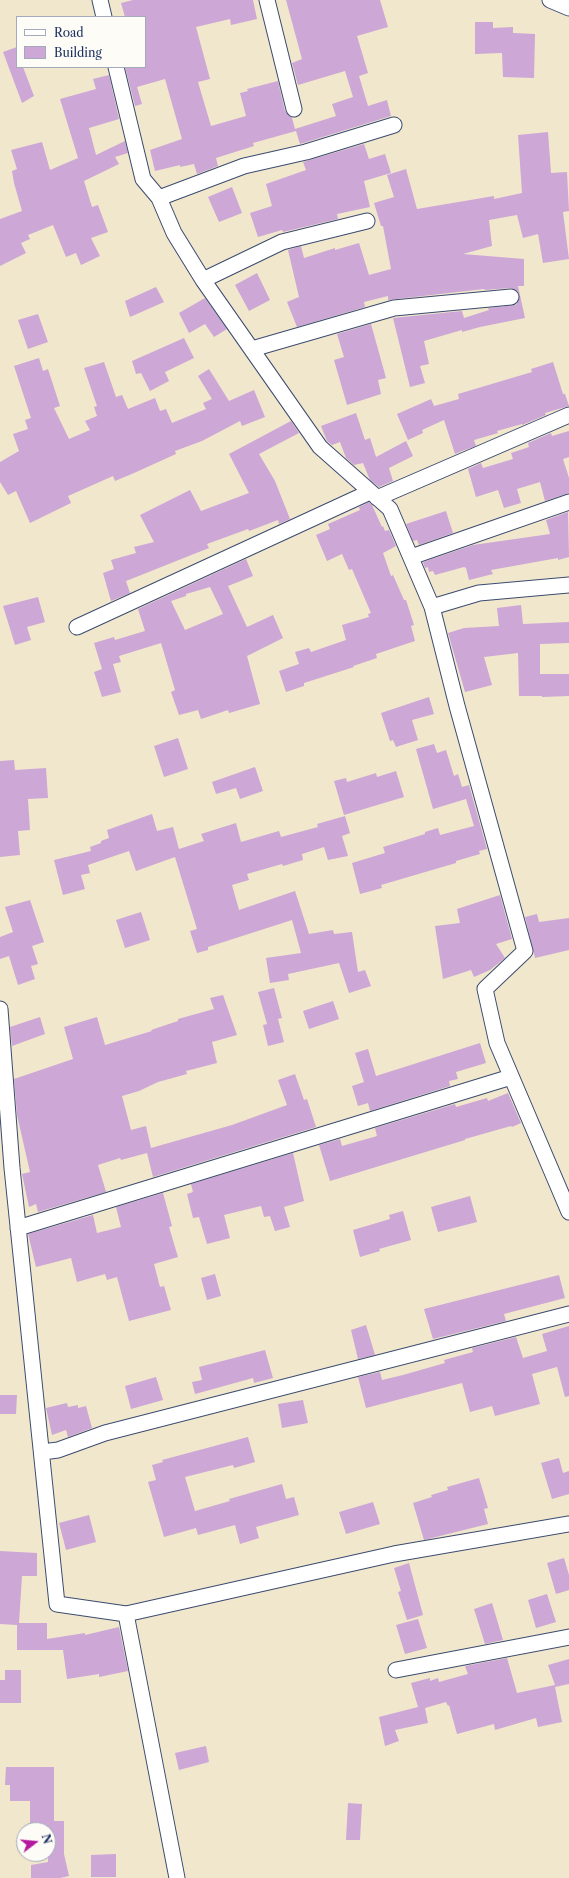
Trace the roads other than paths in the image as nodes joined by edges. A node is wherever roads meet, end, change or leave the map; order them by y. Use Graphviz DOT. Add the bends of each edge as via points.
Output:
graph roads {
  1 [pos="100,0"];
  2 [pos="266,0"];
  3 [pos="550,0"];
  4 [pos="569,8"];
  5 [pos="104,16"];
  6 [pos="116,68"];
  7 [pos="294,109"];
  8 [pos="394,125"];
  9 [pos="159,198"];
  10 [pos="367,221"];
  11 [pos="203,280"];
  12 [pos="511,296"];
  13 [pos="252,349"];
  14 [pos="569,415"];
  15 [pos="373,495"];
  16 [pos="569,502"];
  17 [pos="411,557"];
  18 [pos="569,585"];
  19 [pos="432,606"];
  20 [pos="77,627"];
  21 [pos="0,1012"];
  22 [pos="512,1077"];
  23 [pos="3,1097"];
  24 [pos="7,1180"];
  25 [pos="569,1212"];
  26 [pos="18,1228"];
  27 [pos="569,1314"];
  28 [pos="42,1452"];
  29 [pos="569,1524"];
  30 [pos="126,1614"];
  31 [pos="569,1637"];
  32 [pos="396,1670"];
  33 [pos="177,1878"];
  1 -- 5 [label="street"];
  2 -- 7 [label="street"];
  3 -- 4 [label="street"];
  6 -- 9 [label="street" via="142,179"];
  8 -- 9 [label="street" via="306,152 244,166"];
  9 -- 11 [label="street" via="174,232"];
  10 -- 11 [label="street" via="282,242"];
  11 -- 13 [label="street"];
  12 -- 13 [label="street" via="394,308"];
  13 -- 15 [label="street" via="320,447"];
  14 -- 15 [label="street"];
  15 -- 17 [label="street" via="390,509"];
  15 -- 20 [label="street"];
  16 -- 17 [label="street"];
  17 -- 19 [label="street"];
  18 -- 19 [label="street" via="479,593"];
  19 -- 22 [label="street" via="525,951 485,989 497,1043"];
  21 -- 23 [label="street"];
  22 -- 25 [label="street"];
  22 -- 26 [label="street"];
  23 -- 24 [label="street"];
  24 -- 26 [label="street"];
  26 -- 28 [label="street"];
  27 -- 28 [label="street" via="105,1433 58,1450"];
  28 -- 30 [label="street" via="57,1604"];
  29 -- 30 [label="street" via="394,1554"];
  30 -- 33 [label="street"];
  31 -- 32 [label="street"];
}
